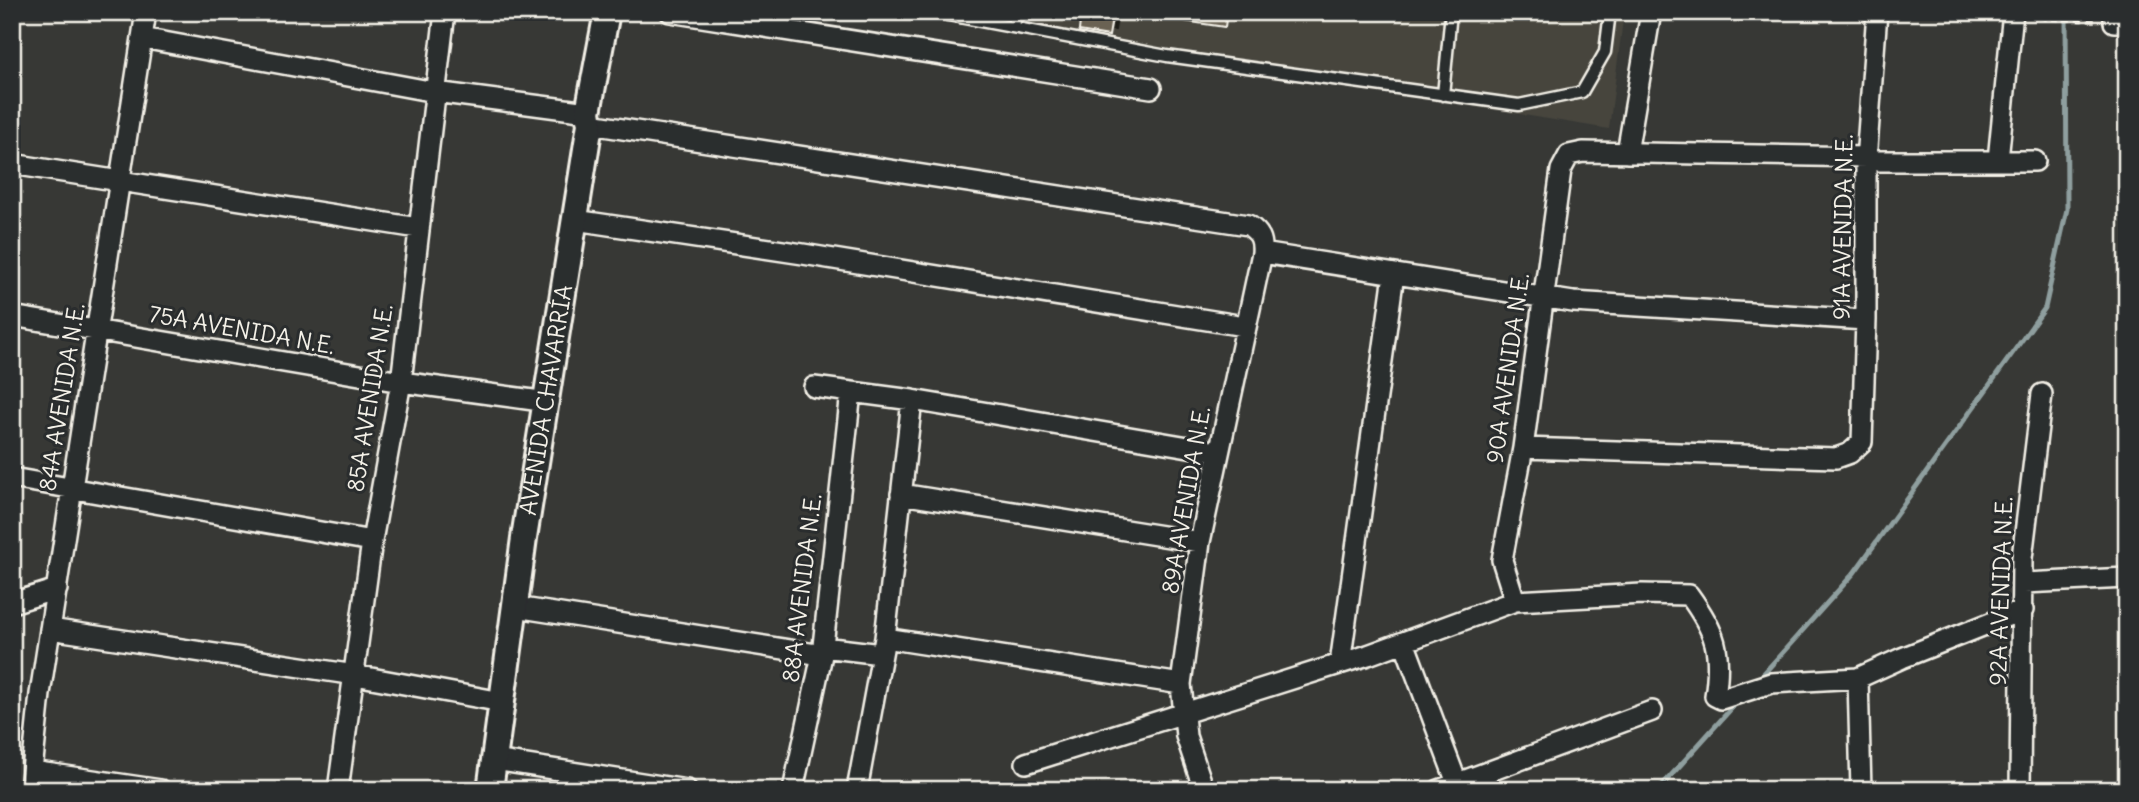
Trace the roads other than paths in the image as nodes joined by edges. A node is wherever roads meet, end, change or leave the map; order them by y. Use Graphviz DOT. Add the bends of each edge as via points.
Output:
graph roads {
  1 [pos="146,12"];
  2 [pos="445,12"];
  3 [pos="607,12"];
  4 [pos="670,12"];
  5 [pos="932,12"];
  6 [pos="1016,12"];
  7 [pos="1451,12"];
  8 [pos="1610,12"];
  9 [pos="1651,12"];
  10 [pos="1877,12"];
  11 [pos="2013,12"];
  12 [pos="2114,12"];
  13 [pos="2127,22"];
  14 [pos="1014,27"];
  15 [pos="142,38"];
  16 [pos="1151,89"];
  17 [pos="435,92"];
  18 [pos="1443,95"];
  19 [pos="589,118"];
  20 [pos="1627,153"];
  21 [pos="1998,160"];
  22 [pos="1866,161"];
  23 [pos="2035,161"];
  24 [pos="12,164"];
  25 [pos="118,182"];
  26 [pos="575,220"];
  27 [pos="418,228"];
  28 [pos="1262,253"];
  29 [pos="1394,274"];
  30 [pos="1543,297"];
  31 [pos="12,316"];
  32 [pos="1866,320"];
  33 [pos="1244,326"];
  34 [pos="97,330"];
  35 [pos="401,382"];
  36 [pos="814,387"];
  37 [pos="851,392"];
  38 [pos="2042,394"];
  39 [pos="912,400"];
  40 [pos="548,402"];
  41 [pos="1523,448"];
  42 [pos="1218,452"];
  43 [pos="12,478"];
  44 [pos="72,488"];
  45 [pos="901,494"];
  46 [pos="372,541"];
  47 [pos="1200,542"];
  48 [pos="2127,578"];
  49 [pos="2024,583"];
  50 [pos="57,589"];
  51 [pos="1515,601"];
  52 [pos="12,603"];
  53 [pos="516,607"];
  54 [pos="2023,610"];
  55 [pos="50,629"];
  56 [pos="1404,642"];
  57 [pos="883,646"];
  58 [pos="822,651"];
  59 [pos="1340,664"];
  60 [pos="355,675"];
  61 [pos="1858,678"];
  62 [pos="1181,684"];
  63 [pos="502,702"];
  64 [pos="1652,711"];
  65 [pos="1181,714"];
  66 [pos="494,760"];
  67 [pos="1026,763"];
  68 [pos="31,780"];
  69 [pos="1448,786"];
  70 [pos="161,790"];
  71 [pos="338,790"];
  72 [pos="490,790"];
  73 [pos="687,790"];
  74 [pos="793,790"];
  75 [pos="857,790"];
  76 [pos="1204,790"];
  77 [pos="1861,790"];
  78 [pos="2020,790"];
  1 -- 15 [label="street, 84A AVENIDA N.E."];
  2 -- 17 [label="street, 85A AVENIDA N.E."];
  3 -- 19 [label="street, AVENIDA CHAVARRÍA"];
  4 -- 16 [label="street"];
  5 -- 14 [label="lane"];
  6 -- 14 [label="lane"];
  7 -- 18 [label="lane"];
  8 -- 18 [label="lane" via="1605,52 1582,92 1519,106"];
  9 -- 20 [label="street"];
  10 -- 22 [label="street, 91A AVENIDA N.E."];
  11 -- 21 [label="street"];
  12 -- 13 [label="street" via="2113,22"];
  14 -- 18 [label="lane" via="1167,56"];
  15 -- 17 [label="street"];
  15 -- 25 [label="street, 84A AVENIDA N.E."];
  17 -- 19 [label="street"];
  17 -- 27 [label="street, 85A AVENIDA N.E."];
  19 -- 26 [label="street, AVENIDA CHAVARRÍA"];
  19 -- 28 [label="street" via="1248,225 1258,232"];
  20 -- 22 [label="street" via="1866,157"];
  20 -- 30 [label="street, 90A AVENIDA N.E." via="1569,155 1561,170"];
  21 -- 22 [label="street"];
  21 -- 23 [label="street"];
  22 -- 32 [label="street, 91A AVENIDA N.E."];
  24 -- 25 [label="street"];
  25 -- 27 [label="street"];
  25 -- 34 [label="street, 84A AVENIDA N.E."];
  26 -- 33 [label="street"];
  26 -- 40 [label="street, AVENIDA CHAVARRÍA"];
  27 -- 35 [label="street, 85A AVENIDA N.E."];
  28 -- 29 [label="street"];
  28 -- 33 [label="street, 89A AVENIDA N.E."];
  29 -- 30 [label="street"];
  29 -- 59 [label="street"];
  30 -- 32 [label="street"];
  30 -- 41 [label="street, 90A AVENIDA N.E."];
  31 -- 34 [label="street, 75A AVENIDA N.E."];
  32 -- 41 [label="street, 91A AVENIDA N.E." via="1862,442 1850,453 1836,458"];
  33 -- 42 [label="street, 89A AVENIDA N.E."];
  34 -- 35 [label="street, 75A AVENIDA N.E."];
  34 -- 44 [label="street, 84A AVENIDA N.E."];
  35 -- 40 [label="street, 75A AVENIDA N.E."];
  35 -- 46 [label="street, 85A AVENIDA N.E."];
  36 -- 37 [label="street"];
  37 -- 39 [label="street"];
  37 -- 58 [label="street, 88A AVENIDA N.E."];
  38 -- 49 [label="street, 92A AVENIDA N.E." via="2024,544"];
  39 -- 42 [label="street"];
  39 -- 45 [label="street"];
  40 -- 53 [label="street, AVENIDA CHAVARRÍA"];
  41 -- 51 [label="street, 90A AVENIDA N.E." via="1502,561"];
  42 -- 47 [label="street, 89A AVENIDA N.E."];
  43 -- 44 [label="street"];
  44 -- 46 [label="street"];
  44 -- 50 [label="street, 84A AVENIDA N.E."];
  45 -- 47 [label="street"];
  45 -- 57 [label="street"];
  46 -- 60 [label="street, 85A AVENIDA N.E."];
  47 -- 62 [label="street, 89A AVENIDA N.E."];
  48 -- 49 [label="street"];
  49 -- 54 [label="street, 92A AVENIDA N.E."];
  50 -- 52 [label="street"];
  50 -- 55 [label="street, 84A AVENIDA N.E."];
  51 -- 56 [label="street"];
  51 -- 61 [label="street" via="1689,595 1712,626 1720,665 1715,696 1721,699 1771,683"];
  53 -- 58 [label="street"];
  53 -- 63 [label="street, AVENIDA CHAVARRÍA"];
  54 -- 61 [label="street"];
  54 -- 78 [label="street, 92A AVENIDA N.E."];
  55 -- 60 [label="street"];
  55 -- 68 [label="street, 84A AVENIDA N.E."];
  56 -- 59 [label="street"];
  56 -- 69 [label="street"];
  57 -- 58 [label="street"];
  57 -- 62 [label="street"];
  57 -- 75 [label="street"];
  58 -- 74 [label="street, 88A AVENIDA N.E."];
  59 -- 65 [label="street"];
  60 -- 63 [label="street"];
  60 -- 71 [label="street, 85A AVENIDA N.E."];
  61 -- 77 [label="street"];
  62 -- 65 [label="street, 89A AVENIDA N.E."];
  63 -- 66 [label="street, AVENIDA CHAVARRÍA"];
  64 -- 69 [label="street"];
  65 -- 67 [label="street"];
  65 -- 76 [label="street, 89A AVENIDA N.E."];
  66 -- 72 [label="street, AVENIDA CHAVARRÍA"];
  66 -- 73 [label="street"];
  68 -- 70 [label="street"];
}
